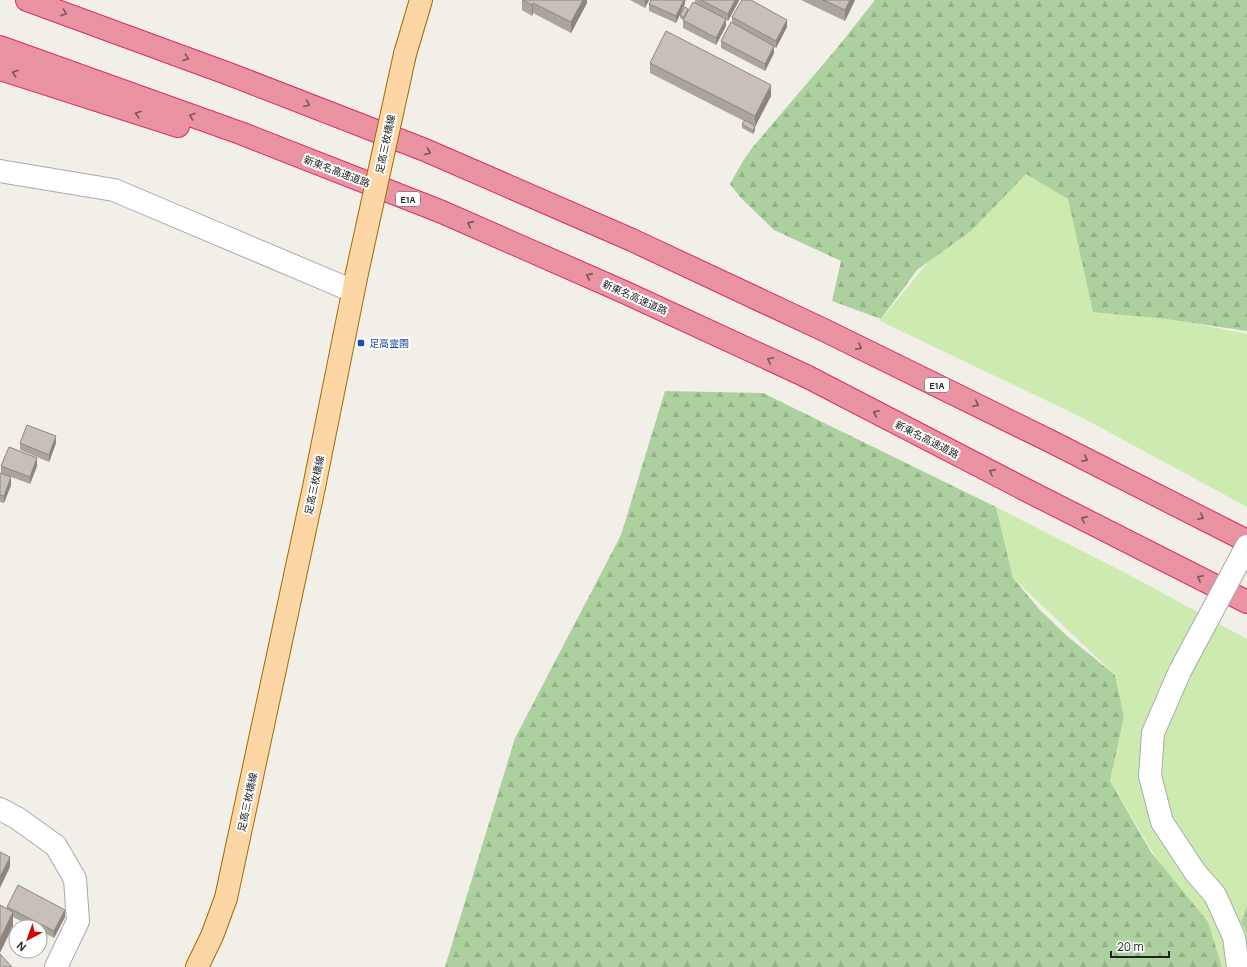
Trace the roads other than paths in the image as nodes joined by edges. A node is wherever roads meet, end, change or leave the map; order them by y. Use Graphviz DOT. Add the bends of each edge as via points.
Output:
graph roads {
  1 [pos="27,0"];
  2 [pos="421,0"];
  3 [pos="0,47"];
  4 [pos="0,69"];
  5 [pos="0,171"];
  6 [pos="442,212"];
  7 [pos="355,282"];
  8 [pos="1247,540"];
  9 [pos="1247,546"];
  10 [pos="1247,602"];
  11 [pos="0,809"];
  12 [pos="56,967"];
  13 [pos="198,967"];
  14 [pos="1238,967"];
  1 -- 8 [label="highway, E1A, one-way" via="425,150 632,240 824,330"];
  2 -- 7 [label="main road, 足高三枚橋線, bridge" via="405,54"];
  6 -- 3 [label="highway, 新東名高速道路 / E1A, one-way" via="242,134"];
  6 -- 4 [label="highway, one-way"];
  5 -- 7 [label="street" via="114,190"];
  10 -- 6 [label="highway, 新東名高速道路 / E1A, one-way" via="806,376"];
  7 -- 13 [label="main road, 足高三枚橋線" via="226,898"];
  9 -- 14 [label="street, bridge" via="1180,671 1153,733 1150,776 1162,822 1195,872 1215,896 1234,937"];
  11 -- 12 [label="street" via="56,846 75,879 78,921"];
}
